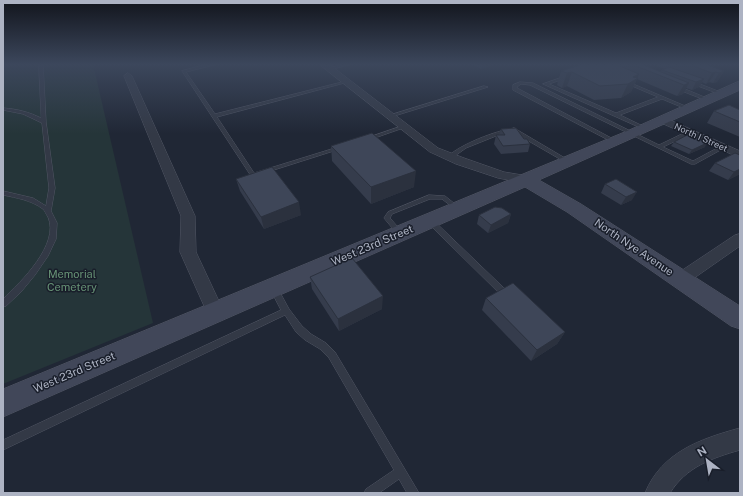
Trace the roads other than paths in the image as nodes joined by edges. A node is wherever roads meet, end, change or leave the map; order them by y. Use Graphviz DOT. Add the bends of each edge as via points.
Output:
graph roads {
  1 [pos="42,87"];
  2 [pos="133,87"];
  3 [pos="195,87"];
  4 [pos="326,87"];
  5 [pos="353,87"];
  6 [pos="486,87"];
  7 [pos="515,87"];
  8 [pos="538,87"];
  9 [pos="552,87"];
  10 [pos="639,87"];
  11 [pos="677,87"];
  12 [pos="706,87"];
  13 [pos="735,87"];
  14 [pos="721,93"];
  15 [pos="662,97"];
  16 [pos="707,100"];
  17 [pos="688,108"];
  18 [pos="3,109"];
  19 [pos="616,115"];
  20 [pos="214,116"];
  21 [pos="389,116"];
  22 [pos="663,120"];
  23 [pos="44,122"];
  24 [pos="404,127"];
  25 [pos="638,131"];
  26 [pos="690,132"];
  27 [pos="614,141"];
  28 [pos="358,142"];
  29 [pos="343,147"];
  30 [pos="659,147"];
  31 [pos="723,147"];
  32 [pos="740,155"];
  33 [pos="450,157"];
  34 [pos="567,161"];
  35 [pos="524,179"];
  36 [pos="3,193"];
  37 [pos="457,208"];
  38 [pos="48,210"];
  39 [pos="429,220"];
  40 [pos="400,233"];
  41 [pos="740,239"];
  42 [pos="681,279"];
  43 [pos="273,287"];
  44 [pos="503,292"];
  45 [pos="3,304"];
  46 [pos="286,311"];
  47 [pos="215,312"];
  48 [pos="740,319"];
  49 [pos="3,403"];
  50 [pos="740,439"];
  51 [pos="3,445"];
  52 [pos="400,472"];
  53 [pos="370,493"];
  54 [pos="413,493"];
  55 [pos="657,493"];
  1 -- 23 [label="lane"];
  2 -- 47 [label="street" via="188,216 188,252"];
  3 -- 20 [label="lane"];
  4 -- 20 [label="lane"];
  5 -- 21 [label="street, North Nye Avenue"];
  6 -- 21 [label="lane"];
  7 -- 27 [label="lane"];
  8 -- 25 [label="lane"];
  9 -- 19 [label="lane"];
  10 -- 15 [label="lane"];
  11 -- 16 [label="lane"];
  12 -- 14 [label="lane"];
  13 -- 14 [label="main road, West 23rd Street"];
  14 -- 16 [label="main road, West 23rd Street"];
  15 -- 17 [label="lane"];
  15 -- 19 [label="lane"];
  16 -- 17 [label="main road, West 23rd Street"];
  17 -- 22 [label="main road, West 23rd Street"];
  18 -- 23 [label="lane" via="27,113"];
  19 -- 25 [label="lane"];
  20 -- 29 [label="lane" via="253,175"];
  21 -- 24 [label="street, North Nye Avenue"];
  22 -- 25 [label="main road, West 23rd Street"];
  22 -- 26 [label="street, North I Street"];
  23 -- 38 [label="lane" via="52,188"];
  24 -- 28 [label="lane"];
  24 -- 33 [label="street, North Nye Avenue" via="434,150"];
  25 -- 27 [label="main road, West 23rd Street"];
  25 -- 30 [label="lane"];
  26 -- 30 [label="lane"];
  26 -- 31 [label="street, North I Street"];
  27 -- 34 [label="main road, West 23rd Street"];
  30 -- 31 [label="lane" via="693,163"];
  31 -- 32 [label="street, North I Street"];
  33 -- 34 [label="lane" via="464,146 514,130"];
  33 -- 35 [label="street, North Nye Avenue" via="502,175"];
  34 -- 35 [label="main road, West 23rd Street"];
  35 -- 37 [label="main road, West 23rd Street"];
  35 -- 42 [label="main road, North Nye Avenue" via="565,202"];
  36 -- 38 [label="lane" via="30,198"];
  37 -- 39 [label="main road, West 23rd Street"];
  37 -- 40 [label="lane" via="443,197 429,197 390,213 387,218"];
  38 -- 45 [label="lane" via="54,234 46,256 30,278"];
  39 -- 40 [label="main road, West 23rd Street"];
  39 -- 44 [label="lane"];
  40 -- 43 [label="main road, West 23rd Street"];
  41 -- 42 [label="street"];
  42 -- 48 [label="main road, North Nye Avenue"];
  43 -- 46 [label="lane"];
  43 -- 47 [label="main road, West 23rd Street"];
  46 -- 51 [label="lane"];
  46 -- 52 [label="lane" via="299,329 332,355"];
  47 -- 49 [label="main road, West 23rd Street"];
  50 -- 55 [label="street" via="708,447 684,460 663,480"];
  52 -- 53 [label="lane"];
  52 -- 54 [label="lane"];
}
